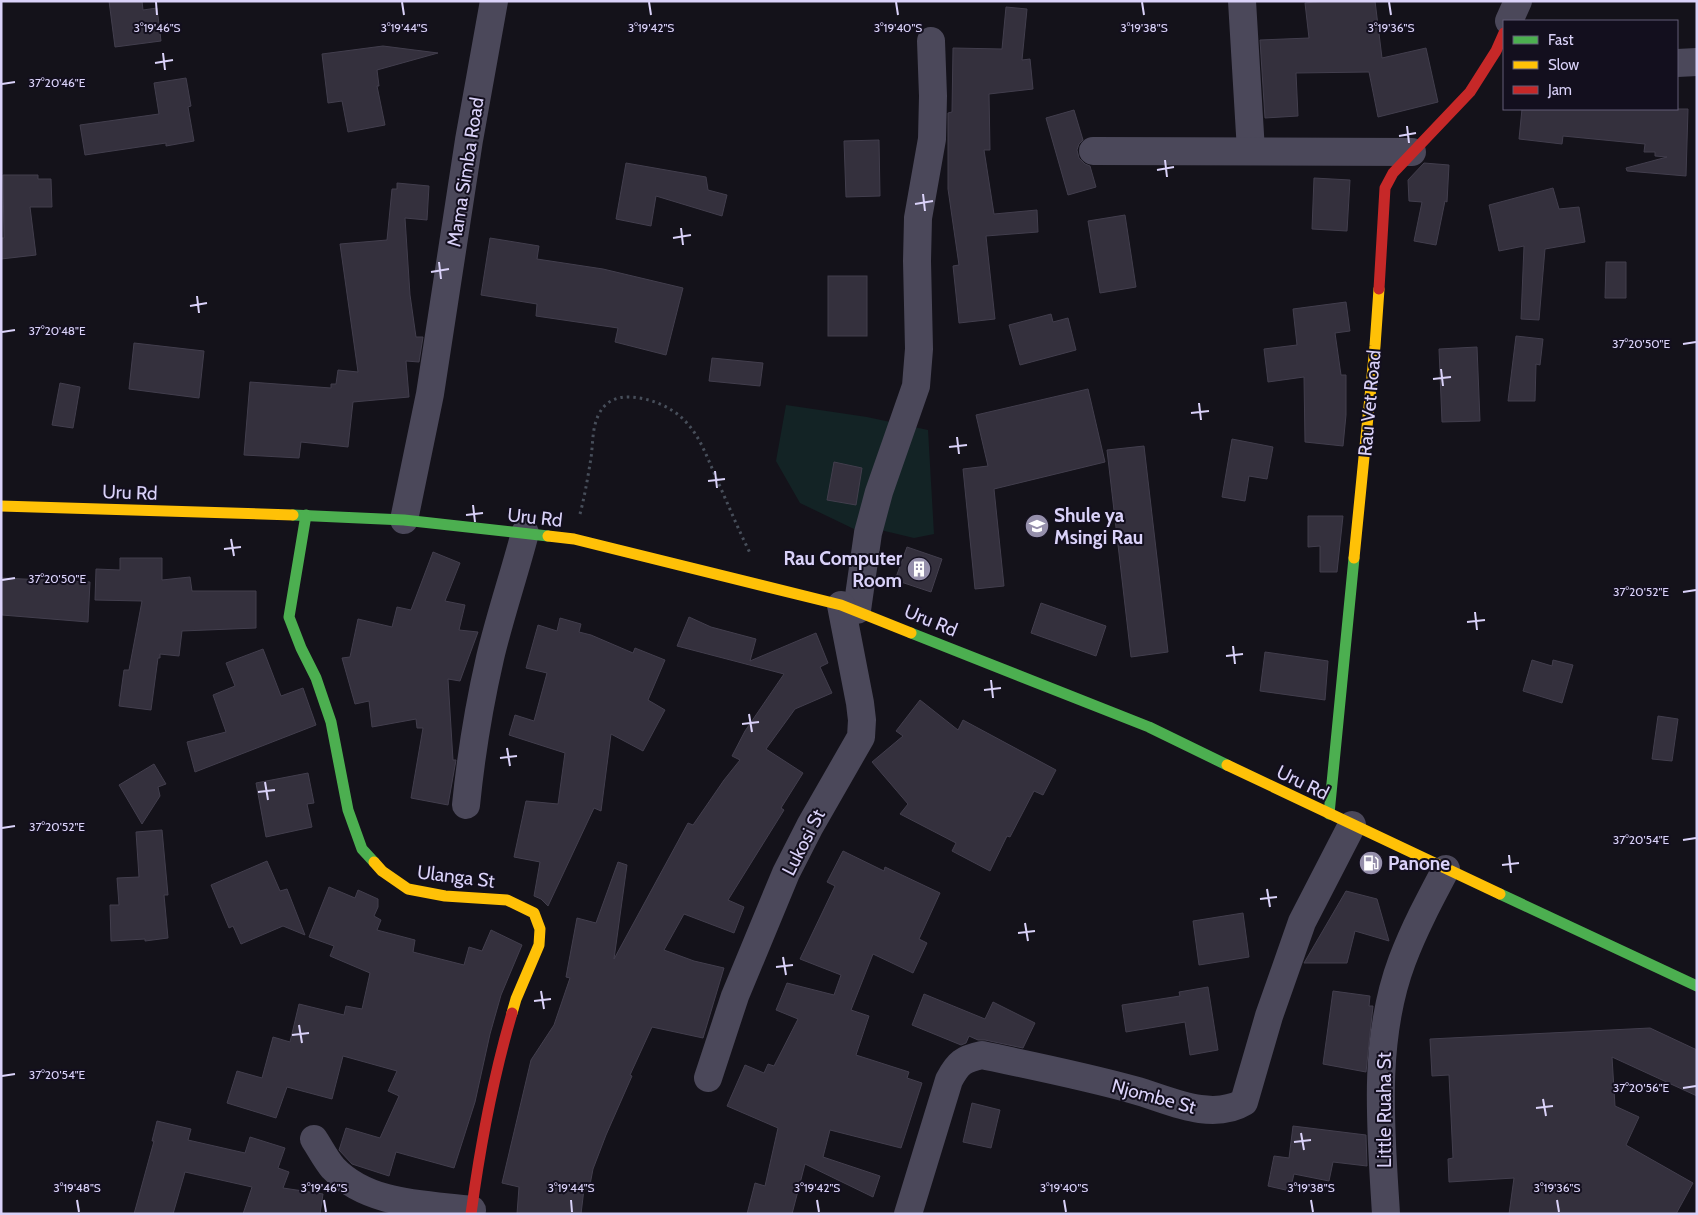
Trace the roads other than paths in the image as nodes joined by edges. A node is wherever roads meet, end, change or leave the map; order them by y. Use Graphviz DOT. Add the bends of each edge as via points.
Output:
graph roads {
  1 [pos="494,1"];
  2 [pos="1242,1"];
  3 [pos="1518,1"];
  4 [pos="1509,20"];
  5 [pos="1503,35"];
  6 [pos="931,41"];
  7 [pos="1697,62"];
  8 [pos="1678,63"];
  9 [pos="1494,70"];
  10 [pos="1093,151"];
  11 [pos="1251,151"];
  12 [pos="1412,152"];
  13 [pos="1,506"];
  14 [pos="306,515"];
  15 [pos="404,520"];
  16 [pos="525,533"];
  17 [pos="849,607"];
  18 [pos="466,804"];
  19 [pos="1341,820"];
  20 [pos="1446,869"];
  21 [pos="1697,986"];
  22 [pos="708,1078"];
  23 [pos="314,1139"];
  24 [pos="471,1212"];
  25 [pos="908,1214"];
  26 [pos="1386,1214"];
  1 -- 15 [label="street, Mama Simba Road" via="430,394"];
  2 -- 11 [label="street"];
  3 -- 4 [label="street"];
  5 -- 9 [label="street, Rau Vet Road" via="1496,51"];
  6 -- 17 [label="street, Lukosi St" via="932,139 918,218 919,349 916,386 879,492"];
  7 -- 8 [label="street"];
  9 -- 12 [label="street, Rau Vet Road"];
  10 -- 11 [label="street"];
  11 -- 12 [label="street"];
  12 -- 19 [label="street, Rau Vet Road" via="1393,173 1385,188 1383,202"];
  13 -- 14 [label="street, Uru Rd"];
  14 -- 15 [label="street, Uru Rd"];
  14 -- 24 [label="street, Ulanga St" via="289,617 331,722 348,810 362,849 382,871 408,889 424,894 507,900 534,913 540,928 539,945 518,992 505,1037 477,1167"];
  15 -- 16 [label="street, Uru Rd"];
  16 -- 17 [label="street, Uru Rd" via="574,538"];
  16 -- 18 [label="street" via="482,692"];
  17 -- 19 [label="street, Uru Rd" via="1149,727"];
  17 -- 22 [label="street, Lukosi St" via="862,720 861,737 786,873 735,996"];
  19 -- 20 [label="street, Uru Rd"];
  19 -- 25 [label="street, Njombe St" via="1302,922 1244,1102 1227,1109 1182,1106 1126,1088 982,1055 967,1058 955,1068 949,1080"];
  20 -- 21 [label="street, Uru Rd"];
  20 -- 26 [label="street, Little Ruaha St" via="1401,962 1389,1009 1380,1082"];
  23 -- 24 [label="street" via="332,1166 361,1190 386,1198"];
}
